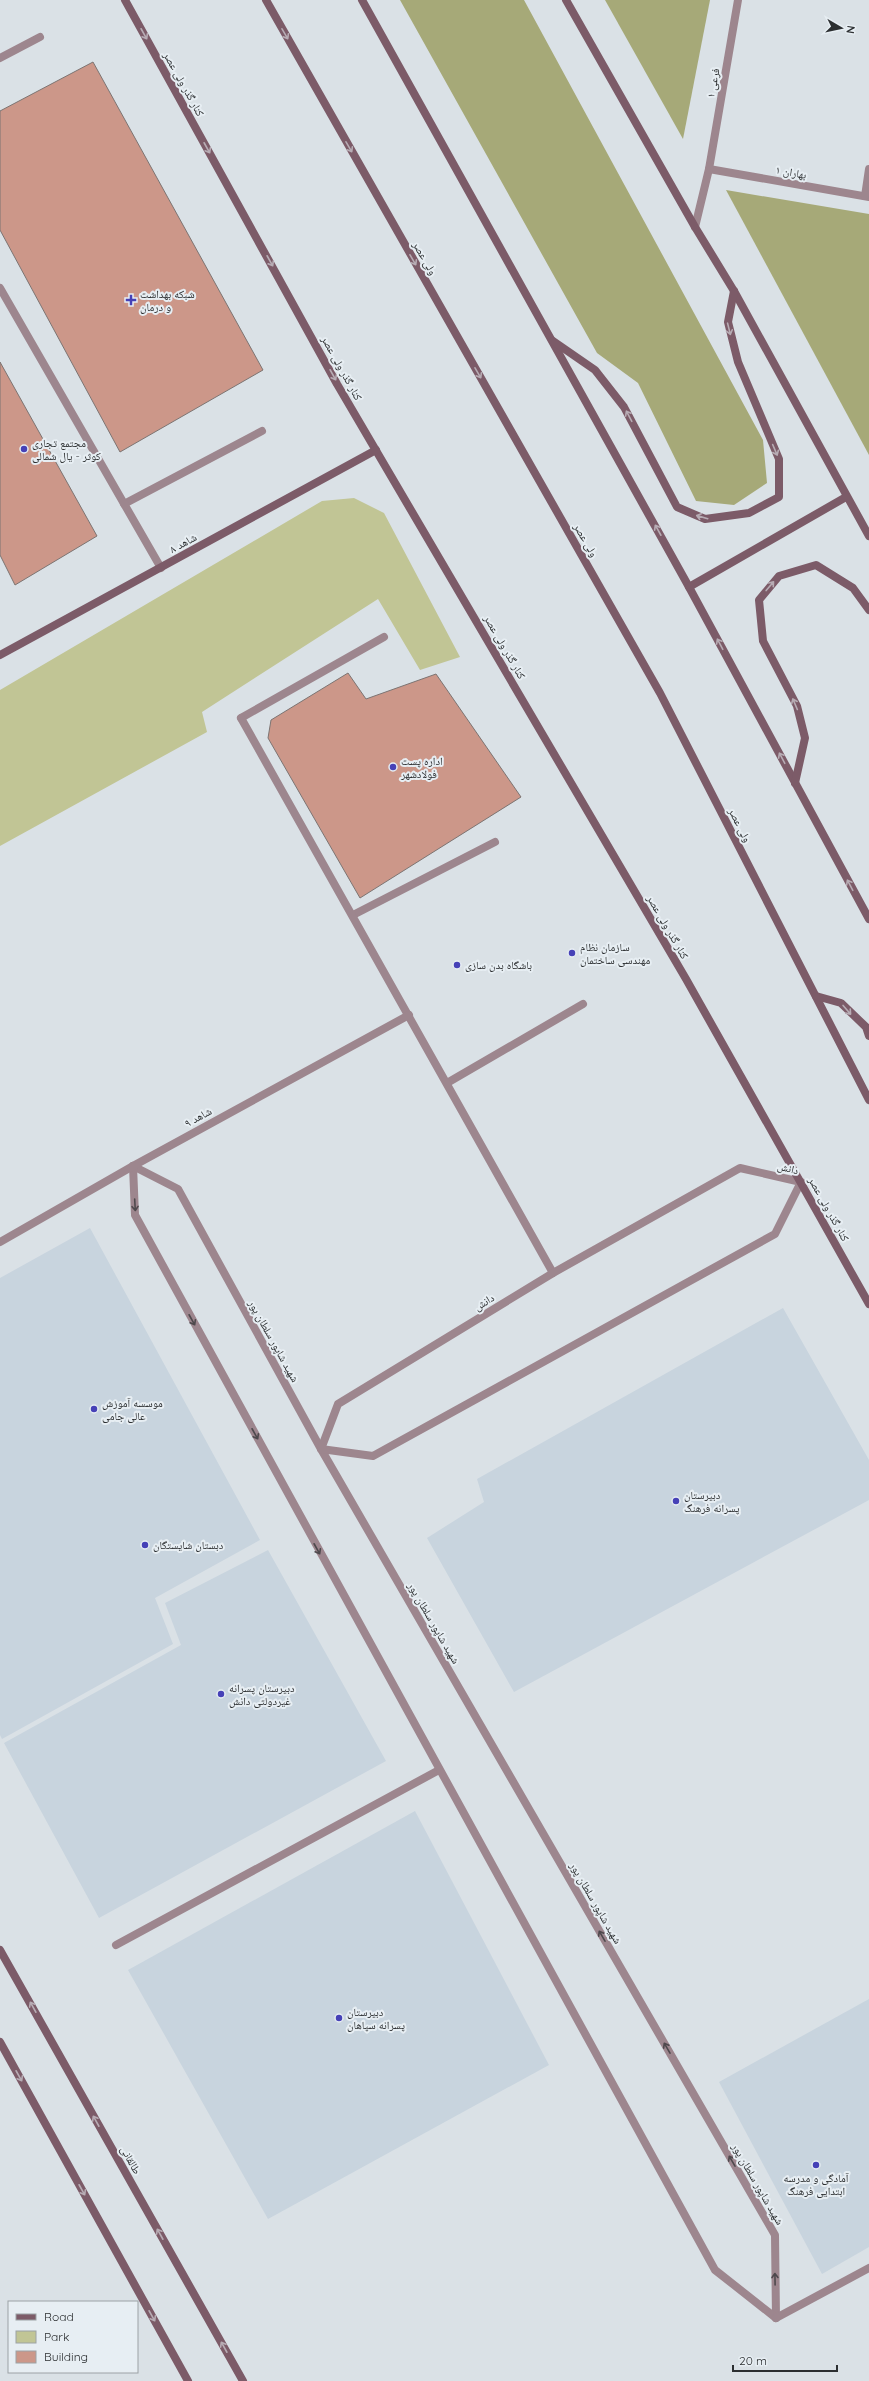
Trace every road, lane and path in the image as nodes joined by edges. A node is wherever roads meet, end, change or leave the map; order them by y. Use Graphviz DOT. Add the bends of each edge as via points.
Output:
graph roads {
  1 [pos="125,0"];
  2 [pos="266,0"];
  3 [pos="362,0"];
  4 [pos="566,0"];
  5 [pos="738,0"];
  6 [pos="40,37"];
  7 [pos="0,58"];
  8 [pos="709,169"];
  9 [pos="869,169"];
  10 [pos="867,196"];
  11 [pos="695,226"];
  12 [pos="0,288"];
  13 [pos="734,290"];
  14 [pos="550,339"];
  15 [pos="262,431"];
  16 [pos="376,450"];
  17 [pos="846,497"];
  18 [pos="124,504"];
  19 [pos="869,536"];
  20 [pos="161,568"];
  21 [pos="689,586"];
  22 [pos="869,610"];
  23 [pos="384,637"];
  24 [pos="0,655"];
  25 [pos="795,783"];
  26 [pos="495,842"];
  27 [pos="353,915"];
  28 [pos="869,919"];
  29 [pos="816,996"];
  30 [pos="583,1004"];
  31 [pos="409,1015"];
  32 [pos="869,1036"];
  33 [pos="447,1083"];
  34 [pos="869,1100"];
  35 [pos="133,1166"];
  36 [pos="801,1182"];
  37 [pos="0,1242"];
  38 [pos="553,1272"];
  39 [pos="869,1304"];
  40 [pos="321,1449"];
  41 [pos="439,1770"];
  42 [pos="116,1945"];
  43 [pos="0,1950"];
  44 [pos="0,2042"];
  45 [pos="869,2268"];
  46 [pos="776,2318"];
  47 [pos="188,2381"];
  48 [pos="243,2381"];
  1 -- 16 [label="main road, کنار گذر ولی عصر, one-way"];
  2 -- 29 [label="main road, ولی عصر, one-way" via="660,693"];
  3 -- 14 [label="main road"];
  4 -- 11 [label="main road"];
  5 -- 8 [label="street, فرعی ۱"];
  6 -- 7 [label="street"];
  8 -- 10 [label="street, بهاران ۱"];
  8 -- 11 [label="street, فرعی ۱"];
  9 -- 10 [label="street"];
  11 -- 13 [label="main road"];
  12 -- 18 [label="street"];
  13 -- 14 [label="main road, one-way" via="728,322 738,362 779,459 778,498 749,514 705,519 677,507 624,407 595,370"];
  13 -- 17 [label="main road"];
  21 -- 14 [label="main road, one-way"];
  15 -- 18 [label="street"];
  16 -- 20 [label="main road, شاهد ۸"];
  16 -- 36 [label="main road, کنار گذر ولی عصر" via="682,972"];
  17 -- 19 [label="main road"];
  17 -- 21 [label="main road"];
  18 -- 20 [label="street"];
  20 -- 24 [label="main road, شاهد ۸"];
  25 -- 21 [label="main road, one-way"];
  25 -- 22 [label="main road, one-way" via="805,738 797,706 763,641 759,600 779,576 816,565 853,588"];
  23 -- 27 [label="street" via="241,718"];
  28 -- 25 [label="main road, one-way"];
  26 -- 27 [label="street"];
  27 -- 31 [label="street"];
  29 -- 32 [label="main road, one-way" via="841,1002 866,1027"];
  29 -- 34 [label="main road, ولی عصر"];
  30 -- 33 [label="street"];
  31 -- 33 [label="street"];
  31 -- 35 [label="street, شاهد ۹"];
  33 -- 38 [label="street"];
  35 -- 37 [label="street, شاهد ۹"];
  35 -- 40 [label="street, شهید شاپور سلطان پور" via="178,1189"];
  35 -- 41 [label="street, one-way" via="135,1215"];
  36 -- 38 [label="street, دانش" via="740,1168"];
  36 -- 39 [label="main road, کنار گذر ولی عصر"];
  36 -- 40 [label="street, دانش" via="775,1234 768,1238 373,1456"];
  38 -- 40 [label="street, دانش" via="338,1404"];
  46 -- 40 [label="street, شهید شاپور سلطان پور, one-way" via="775,2235"];
  41 -- 42 [label="street"];
  41 -- 46 [label="street" via="714,2270"];
  48 -- 43 [label="main road, طالقانی, one-way"];
  44 -- 47 [label="main road, one-way"];
  45 -- 46 [label="street"];
}
